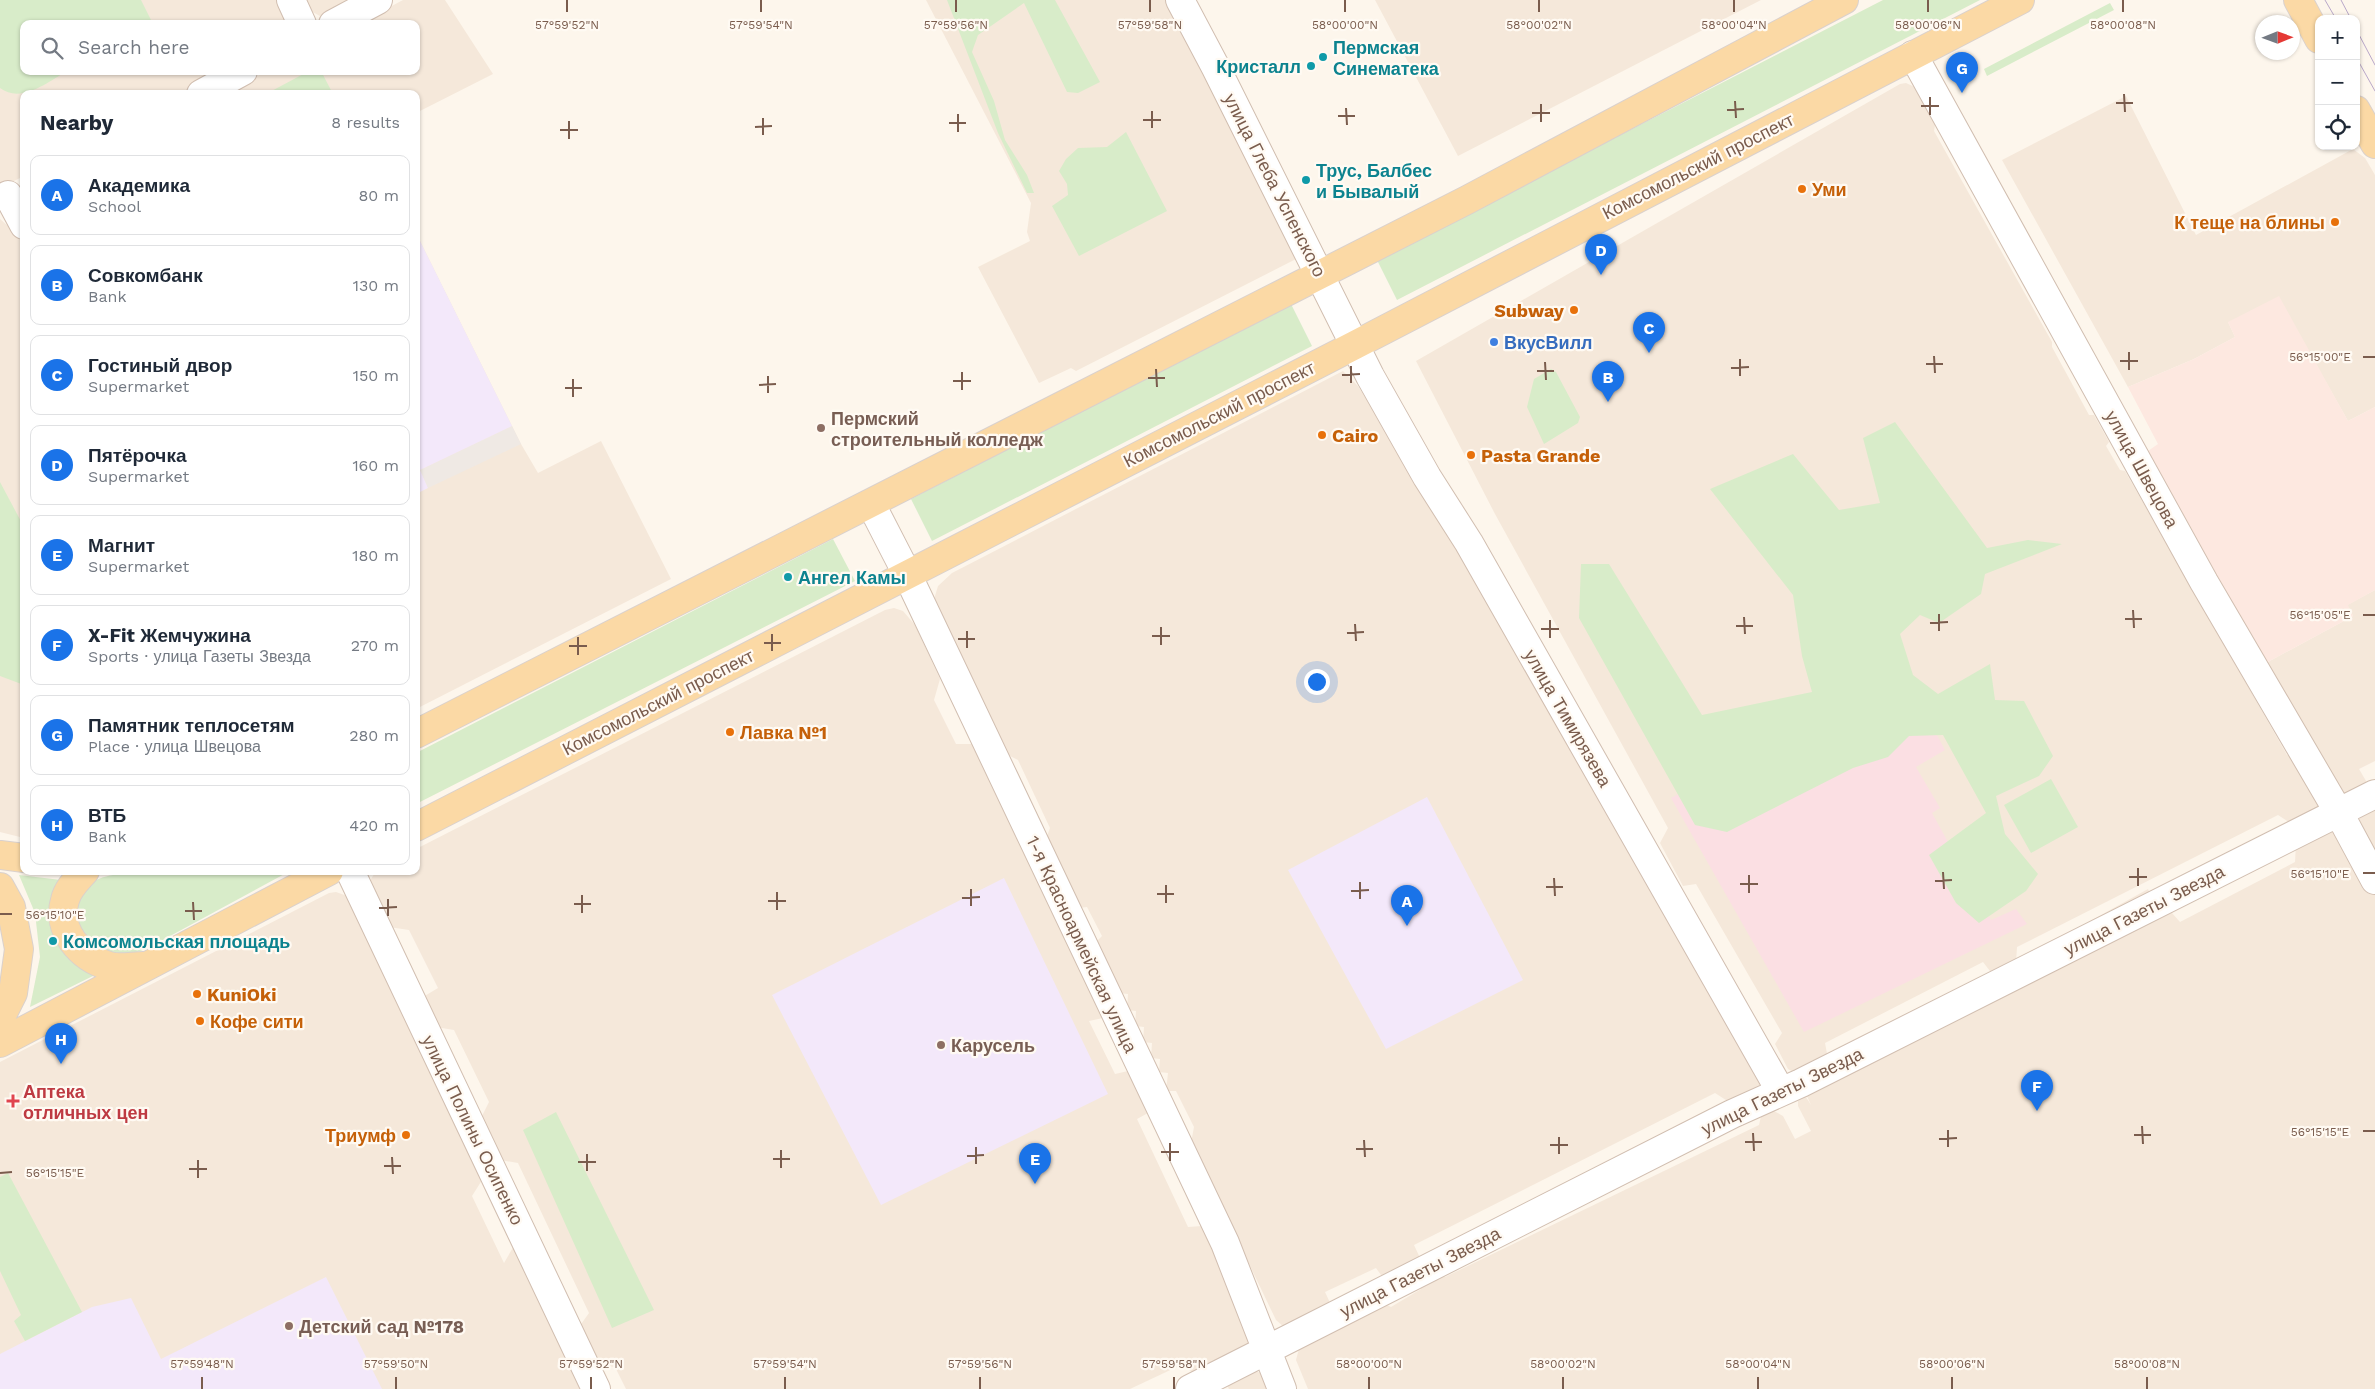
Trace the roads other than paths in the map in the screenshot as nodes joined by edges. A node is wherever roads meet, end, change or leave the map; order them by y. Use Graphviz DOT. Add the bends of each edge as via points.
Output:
graph roads {
  1 [pos="291,0"];
  2 [pos="378,0"];
  3 [pos="1180,0"];
  4 [pos="1844,0"];
  5 [pos="2020,0"];
  6 [pos="2298,0"];
  7 [pos="300,20"];
  8 [pos="340,20"];
  9 [pos="2315,32"];
  10 [pos="1913,55"];
  11 [pos="236,75"];
  12 [pos="208,90"];
  13 [pos="2360,117"];
  14 [pos="2375,144"];
  15 [pos="11,194"];
  16 [pos="20,215"];
  17 [pos="1319,274"];
  18 [pos="1356,345"];
  19 [pos="870,504"];
  20 [pos="907,574"];
  21 [pos="420,732"];
  22 [pos="2375,794"];
  23 [pos="2339,813"];
  24 [pos="420,825"];
  25 [pos="0,855"];
  26 [pos="20,858"];
  27 [pos="82,875"];
  28 [pos="321,875"];
  29 [pos="352,875"];
  30 [pos="2375,880"];
  31 [pos="0,888"];
  32 [pos="144,966"];
  33 [pos="0,1019"];
  34 [pos="0,1043"];
  35 [pos="1781,1092"];
  36 [pos="1267,1351"];
  37 [pos="596,1389"];
  38 [pos="1190,1389"];
  39 [pos="1282,1389"];
  1 -- 7 [label="street"];
  2 -- 8 [label="street"];
  3 -- 17 [label="street, улица Глеба Успенского"];
  4 -- 17 [label="main road" via="1468,200"];
  5 -- 10 [label="main road, Комсомольский проспект"];
  6 -- 9 [label="main road"];
  10 -- 18 [label="main road, Комсомольский проспект"];
  10 -- 23 [label="street, улица Швецова" via="2204,582"];
  11 -- 12 [label="street"];
  13 -- 14 [label="main road"];
  15 -- 16 [label="street"];
  17 -- 18 [label="street, улица Глеба Успенского"];
  17 -- 19 [label="main road"];
  18 -- 20 [label="main road, Комсомольский проспект"];
  18 -- 35 [label="street, улица Тимирязева" via="1427,477 1468,543"];
  19 -- 20 [label="street, 1-я Красноармейская улица"];
  19 -- 21 [label="main road"];
  20 -- 24 [label="main road, Комсомольский проспект"];
  20 -- 36 [label="street, 1-я Красноармейская улица" via="1225,1243"];
  22 -- 23 [label="street, улица Газеты Звезда"];
  23 -- 30 [label="street, улица Швецова"];
  23 -- 35 [label="street, улица Газеты Звезда"];
  25 -- 26 [label="main road"];
  27 -- 32 [label="main road" via="65,900 63,921 70,938 85,955 109,966"];
  28 -- 32 [label="main road"];
  29 -- 37 [label="street, улица Полины Осипенко"];
  31 -- 33 [label="main road" via="11,907 20,949 13,993"];
  32 -- 34 [label="main road"];
  35 -- 36 [label="street, улица Газеты Звезда"];
  36 -- 38 [label="street, улица Газеты Звезда"];
  36 -- 39 [label="street, 1-я Красноармейская улица"];
}
